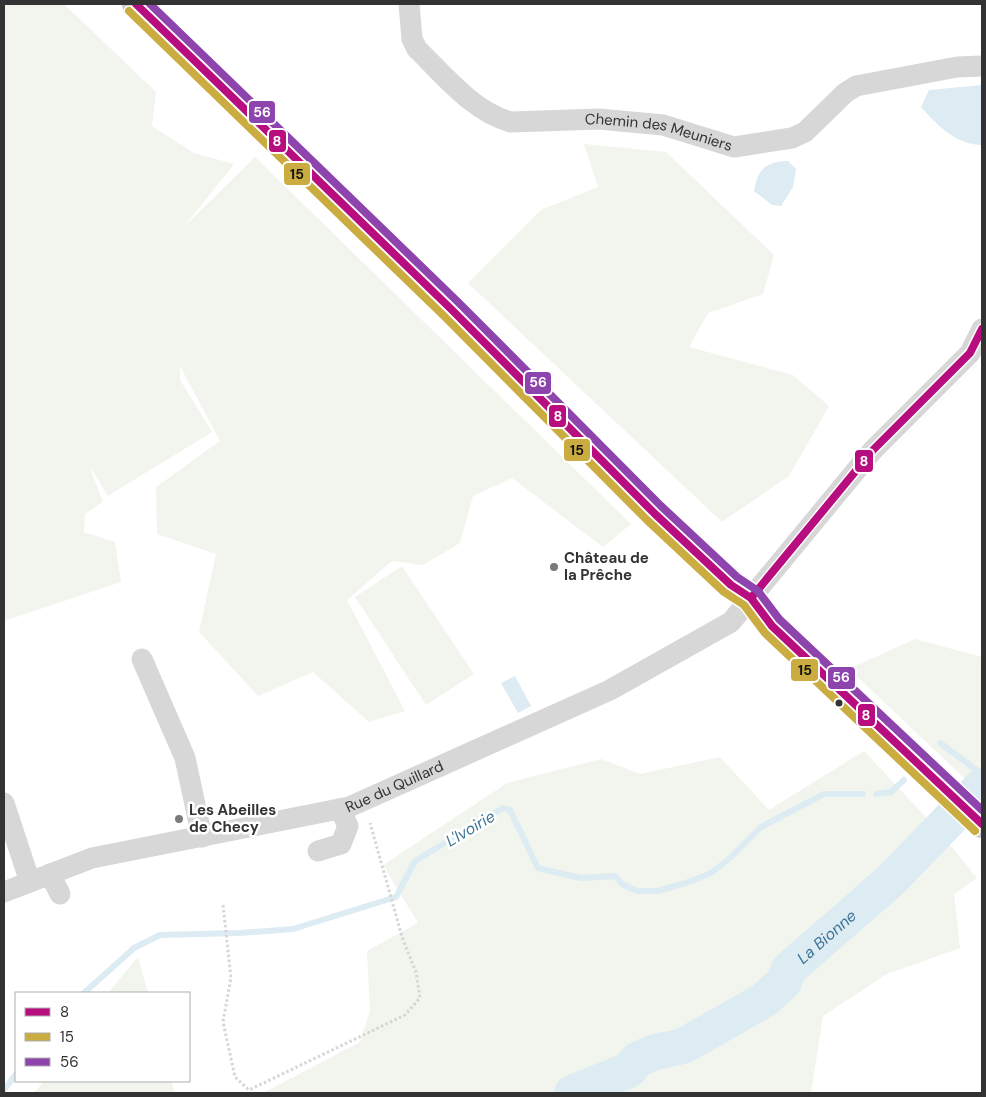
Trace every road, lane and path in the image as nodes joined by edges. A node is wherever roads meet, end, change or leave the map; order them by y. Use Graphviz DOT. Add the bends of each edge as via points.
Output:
graph roads {
  1 [pos="136,4"];
  2 [pos="409,4"];
  3 [pos="982,66"];
  4 [pos="982,329"];
  5 [pos="976,354"];
  6 [pos="751,598"];
  7 [pos="142,659"];
  8 [pos="363,801"];
  9 [pos="4,803"];
  10 [pos="340,809"];
  11 [pos="982,824"];
  12 [pos="202,837"];
  13 [pos="318,851"];
  14 [pos="50,874"];
  15 [pos="30,882"];
  16 [pos="4,892"];
  17 [pos="60,894"];
  18 [pos="222,904"];
  1 -- 6 [label="main road" via="451,309 654,513 732,585"];
  2 -- 3 [label="street, Chemin des Meuniers" via="412,39 417,49 468,98 503,120 599,119 663,125 734,147 792,138 805,132 856,86 957,67"];
  4 -- 5 [label="street, Rue du Quillard"];
  5 -- 6 [label="street, Rue du Quillard" via="873,450"];
  6 -- 8 [label="street, Rue du Quillard" via="731,622 610,690"];
  6 -- 11 [label="main road" via="772,626"];
  7 -- 12 [label="street" via="184,758"];
  8 -- 10 [label="street, Rue du Quillard"];
  8 -- 18 [label="path" via="394,912 416,972 420,998 405,1015 249,1090 235,1077 223,1022 231,978"];
  9 -- 15 [label="street"];
  10 -- 12 [label="street, Rue du Quillard"];
  10 -- 13 [label="street" via="348,826 341,844"];
  12 -- 14 [label="street, Rue du Quillard" via="92,858"];
  14 -- 15 [label="street, Rue du Quillard"];
  14 -- 17 [label="street"];
  15 -- 16 [label="street, Rue du Quillard"];
}
